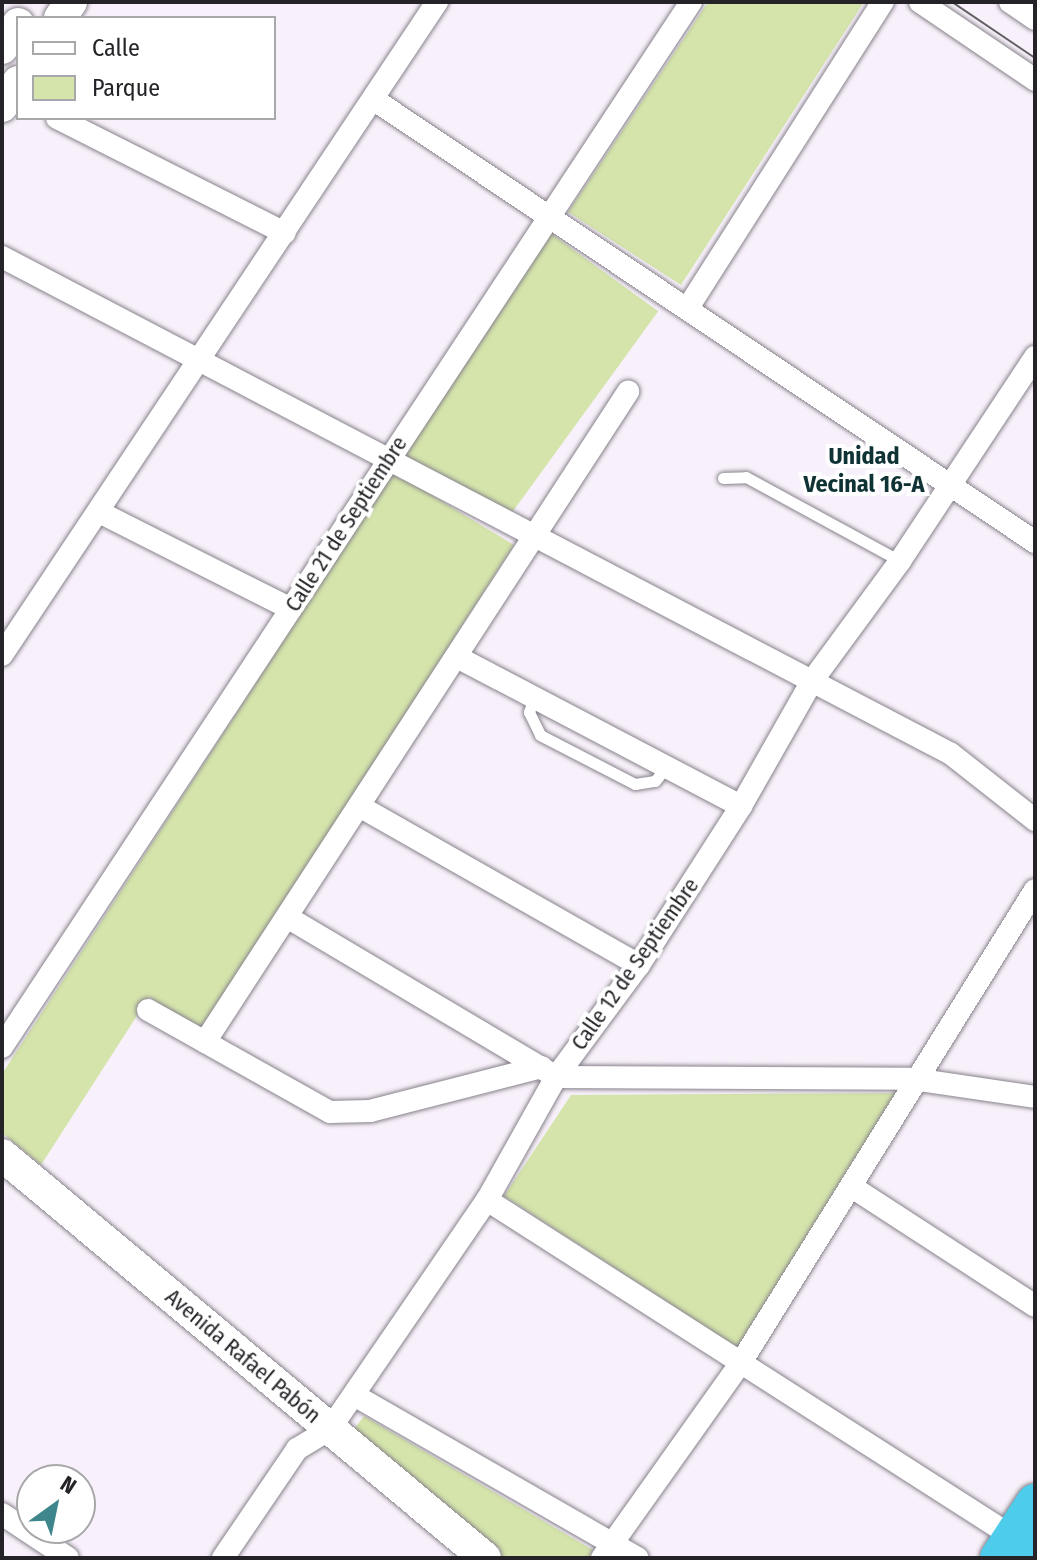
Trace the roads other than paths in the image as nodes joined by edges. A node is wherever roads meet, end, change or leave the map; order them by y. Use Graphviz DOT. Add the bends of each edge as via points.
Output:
graph roads {
  1 [pos="437,2"];
  2 [pos="691,2"];
  3 [pos="883,2"];
  4 [pos="920,2"];
  5 [pos="1010,2"];
  6 [pos="1035,19"];
  7 [pos="16,27"];
  8 [pos="2,48"];
  9 [pos="1035,80"];
  10 [pos="373,99"];
  11 [pos="61,120"];
  12 [pos="548,216"];
  13 [pos="285,233"];
  14 [pos="2,257"];
  15 [pos="689,306"];
  16 [pos="1035,357"];
  17 [pos="201,361"];
  18 [pos="628,392"];
  19 [pos="389,460"];
  20 [pos="723,478"];
  21 [pos="949,487"];
  22 [pos="99,512"];
  23 [pos="536,537"];
  24 [pos="1035,542"];
  25 [pos="900,561"];
  26 [pos="291,609"];
  27 [pos="2,655"];
  28 [pos="457,657"];
  29 [pos="812,681"];
  30 [pos="534,698"];
  31 [pos="666,767"];
  32 [pos="359,806"];
  33 [pos="741,806"];
  34 [pos="1035,820"];
  35 [pos="1035,890"];
  36 [pos="287,917"];
  37 [pos="639,965"];
  38 [pos="148,1010"];
  39 [pos="205,1042"];
  40 [pos="2,1047"];
  41 [pos="548,1072"];
  42 [pos="913,1079"];
  43 [pos="1035,1097"];
  44 [pos="2,1155"];
  45 [pos="2,1183"];
  46 [pos="852,1187"];
  47 [pos="487,1200"];
  48 [pos="1035,1306"];
  49 [pos="740,1364"];
  50 [pos="354,1395"];
  51 [pos="321,1434"];
  52 [pos="1035,1503"];
  53 [pos="2,1514"];
  54 [pos="607,1550"];
  55 [pos="1023,1552"];
  56 [pos="68,1558"];
  57 [pos="223,1558"];
  58 [pos="452,1558"];
  59 [pos="485,1558"];
  60 [pos="638,1558"];
  1 -- 10 [label="street"];
  2 -- 12 [label="street, Calle 21 de Septiembre"];
  3 -- 15 [label="street"];
  4 -- 9 [label="street"];
  5 -- 6 [label="street"];
  7 -- 8 [label="main road"];
  10 -- 12 [label="street"];
  10 -- 13 [label="street"];
  11 -- 13 [label="street"];
  12 -- 15 [label="street"];
  12 -- 19 [label="street, Calle 21 de Septiembre"];
  13 -- 17 [label="street"];
  14 -- 17 [label="street"];
  15 -- 21 [label="street"];
  16 -- 21 [label="street, Calle 12 de Septiembre"];
  17 -- 19 [label="street"];
  17 -- 22 [label="street"];
  18 -- 23 [label="street"];
  19 -- 23 [label="street"];
  19 -- 26 [label="street, Calle 21 de Septiembre"];
  20 -- 25 [label="lane" via="746,477"];
  21 -- 24 [label="street"];
  21 -- 25 [label="street, Calle 12 de Septiembre"];
  22 -- 26 [label="street"];
  22 -- 27 [label="street"];
  23 -- 28 [label="street"];
  23 -- 29 [label="street"];
  25 -- 29 [label="street, Calle 12 de Septiembre"];
  26 -- 40 [label="street, Calle 21 de Septiembre"];
  28 -- 30 [label="street"];
  28 -- 32 [label="street"];
  29 -- 33 [label="street, Calle 12 de Septiembre"];
  29 -- 34 [label="street" via="951,754"];
  30 -- 31 [label="street"];
  30 -- 31 [label="lane" via="529,712 540,735 635,784 655,781"];
  31 -- 33 [label="street"];
  32 -- 36 [label="street"];
  32 -- 37 [label="street"];
  33 -- 37 [label="street, Calle 12 de Septiembre"];
  35 -- 42 [label="street"];
  36 -- 39 [label="street"];
  36 -- 41 [label="street"];
  37 -- 41 [label="street, Calle 12 de Septiembre"];
  38 -- 39 [label="street"];
  39 -- 41 [label="street" via="330,1112 370,1111"];
  41 -- 42 [label="street"];
  41 -- 47 [label="street, Calle 12 de Septiembre"];
  42 -- 43 [label="street"];
  42 -- 46 [label="street"];
  44 -- 51 [label="main road, Avenida Rafael Pabón"];
  45 -- 51 [label="main road, Avenida Rafael Pabón"];
  46 -- 48 [label="street"];
  46 -- 49 [label="street"];
  47 -- 49 [label="street"];
  47 -- 50 [label="street, Calle 12 de Septiembre"];
  49 -- 54 [label="street"];
  49 -- 55 [label="street"];
  50 -- 51 [label="street, Calle 12 de Septiembre"];
  50 -- 54 [label="street"];
  51 -- 57 [label="street, Calle 12 de Septiembre" via="297,1449"];
  51 -- 58 [label="main road, Avenida Rafael Pabón"];
  51 -- 59 [label="main road, Avenida Rafael Pabón"];
  52 -- 55 [label="highway"];
  53 -- 56 [label="street"];
  54 -- 60 [label="street"];
}
